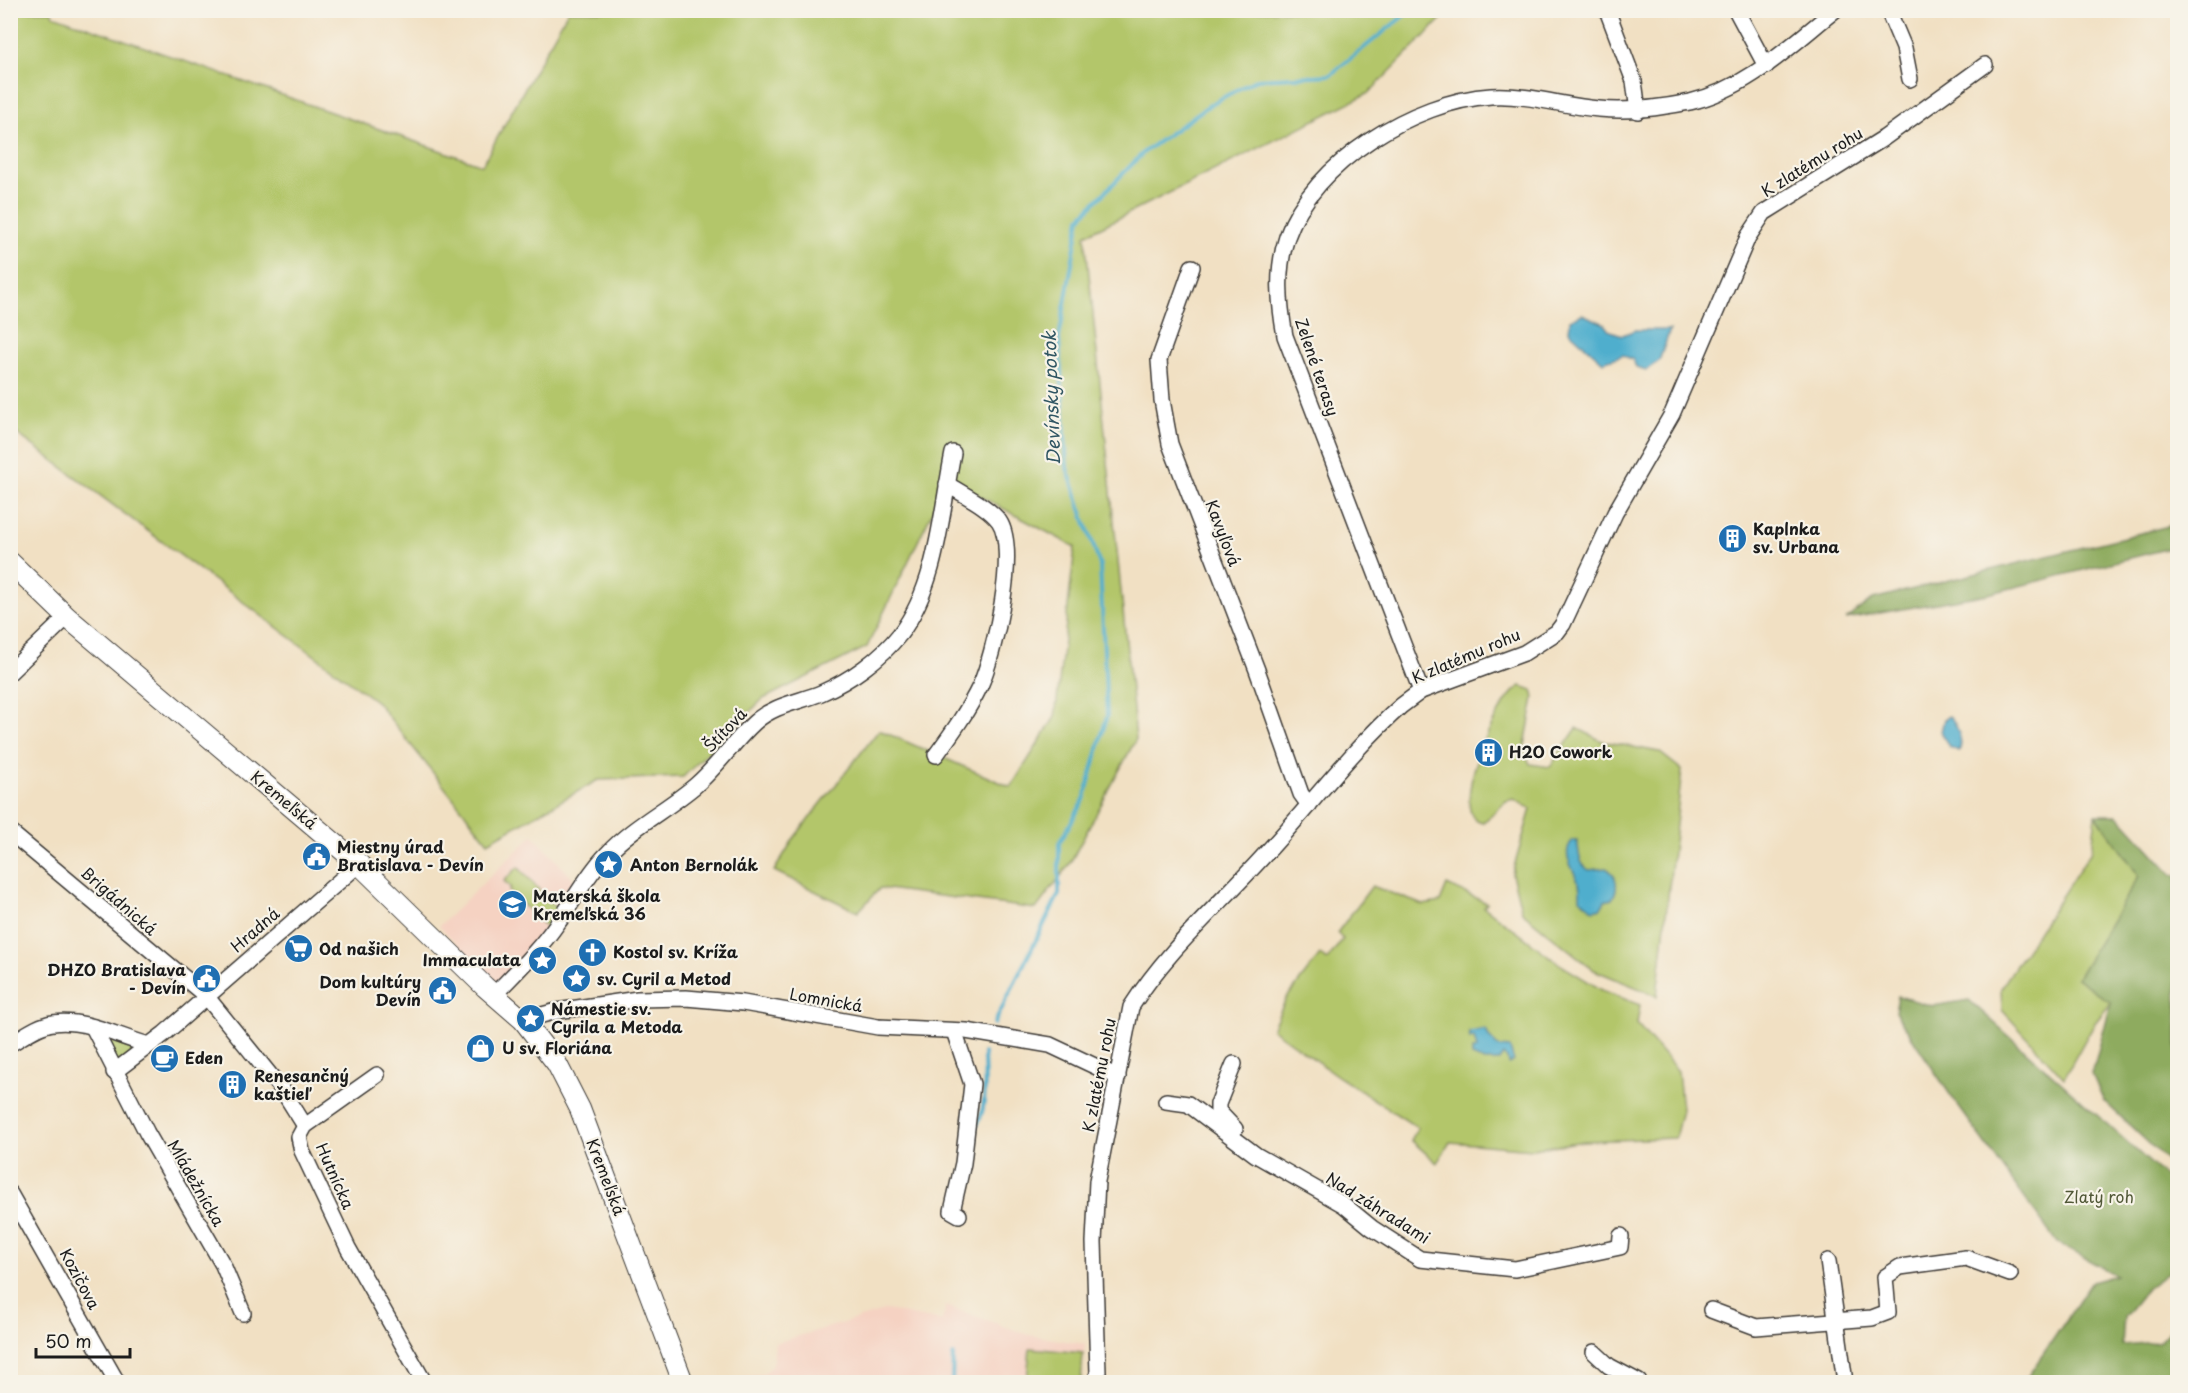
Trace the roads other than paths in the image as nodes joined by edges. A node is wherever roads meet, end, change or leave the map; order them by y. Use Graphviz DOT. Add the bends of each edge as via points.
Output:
graph roads {
  1 [pos="1607,10"];
  2 [pos="1736,10"];
  3 [pos="1834,10"];
  4 [pos="1888,10"];
  5 [pos="1985,65"];
  6 [pos="1766,66"];
  7 [pos="1910,79"];
  8 [pos="1638,111"];
  9 [pos="1192,267"];
  10 [pos="953,453"];
  11 [pos="947,484"];
  12 [pos="10,562"];
  13 [pos="67,617"];
  14 [pos="10,672"];
  15 [pos="1421,691"];
  16 [pos="936,755"];
  17 [pos="1309,805"];
  18 [pos="10,831"];
  19 [pos="359,864"];
  20 [pos="494,995"];
  21 [pos="206,996"];
  22 [pos="523,1020"];
  23 [pos="93,1027"];
  24 [pos="954,1030"];
  25 [pos="10,1044"];
  26 [pos="149,1045"];
  27 [pos="1234,1064"];
  28 [pos="114,1072"];
  29 [pos="377,1075"];
  30 [pos="1118,1077"];
  31 [pos="1166,1101"];
  32 [pos="305,1126"];
  33 [pos="1256,1155"];
  34 [pos="10,1194"];
  35 [pos="959,1215"];
  36 [pos="1622,1236"];
  37 [pos="1828,1261"];
  38 [pos="2010,1274"];
  39 [pos="1711,1310"];
  40 [pos="243,1313"];
  41 [pos="1836,1320"];
  42 [pos="1594,1352"];
  43 [pos="117,1383"];
  44 [pos="424,1383"];
  45 [pos="683,1383"];
  46 [pos="1095,1383"];
  47 [pos="1639,1383"];
  48 [pos="1845,1383"];
  1 -- 8 [label="street" via="1634,81"];
  2 -- 6 [label="street"];
  3 -- 6 [label="street, Zelené terasy"];
  4 -- 7 [label="street" via="1904,48"];
  5 -- 15 [label="street, K zlatému rohu" via="1884,138 1764,213 1748,237 1672,414 1615,513 1563,624 1524,653"];
  6 -- 8 [label="street, Zelené terasy" via="1736,85 1712,94"];
  8 -- 15 [label="street, Zelené terasy" via="1531,97 1492,96 1458,101 1417,116 1372,140 1321,181 1287,236 1279,303 1285,336"];
  9 -- 17 [label="street, Kavyľová" via="1159,360 1170,444 1301,794"];
  10 -- 11 [label="street, Štítová"];
  11 -- 16 [label="street" via="998,520 1003,531 1007,577 981,684"];
  11 -- 20 [label="street, Štítová" via="927,579 899,635 874,661 848,678 755,722 696,785 610,850 556,926"];
  12 -- 13 [label="street, Kremeľská"];
  13 -- 14 [label="street"];
  13 -- 19 [label="street, Kremeľská"];
  15 -- 17 [label="street, K zlatému rohu" via="1390,715"];
  17 -- 30 [label="street, K zlatému rohu" via="1168,956 1139,995 1131,1007"];
  18 -- 21 [label="street, Brigádnická"];
  19 -- 20 [label="street, Kremeľská"];
  19 -- 21 [label="street, Hradná"];
  20 -- 22 [label="street, Kremeľská"];
  21 -- 26 [label="street, Hradná"];
  21 -- 32 [label="street, Hutnícka" via="283,1091"];
  22 -- 24 [label="street, Lomnická" via="638,999 686,998 743,1003 878,1028"];
  22 -- 45 [label="street, Kremeľská" via="556,1064 580,1109"];
  23 -- 25 [label="street" via="51,1023"];
  23 -- 26 [label="street"];
  23 -- 28 [label="street, Mládežnícka"];
  24 -- 30 [label="street, Lomnická" via="1050,1046"];
  24 -- 35 [label="street" via="972,1084 963,1163 952,1211"];
  26 -- 28 [label="street"];
  27 -- 33 [label="street" via="1218,1111 1257,1145"];
  28 -- 40 [label="street, Mládežnícka" via="222,1265"];
  29 -- 32 [label="street"];
  30 -- 46 [label="street, K zlatému rohu" via="1097,1181"];
  31 -- 33 [label="street, Nad záhradami" via="1188,1104"];
  32 -- 44 [label="street, Hutnícka" via="299,1137 310,1168 348,1248"];
  33 -- 36 [label="street, Nad záhradami" via="1344,1205 1420,1259 1515,1269 1620,1247"];
  34 -- 43 [label="street, Kozičova"];
  37 -- 41 [label="street"];
  38 -- 41 [label="street" via="1966,1258 1900,1267 1885,1278 1888,1311 1872,1318"];
  39 -- 41 [label="street" via="1756,1327"];
  41 -- 48 [label="street"];
  42 -- 47 [label="street" via="1609,1366"];
}
